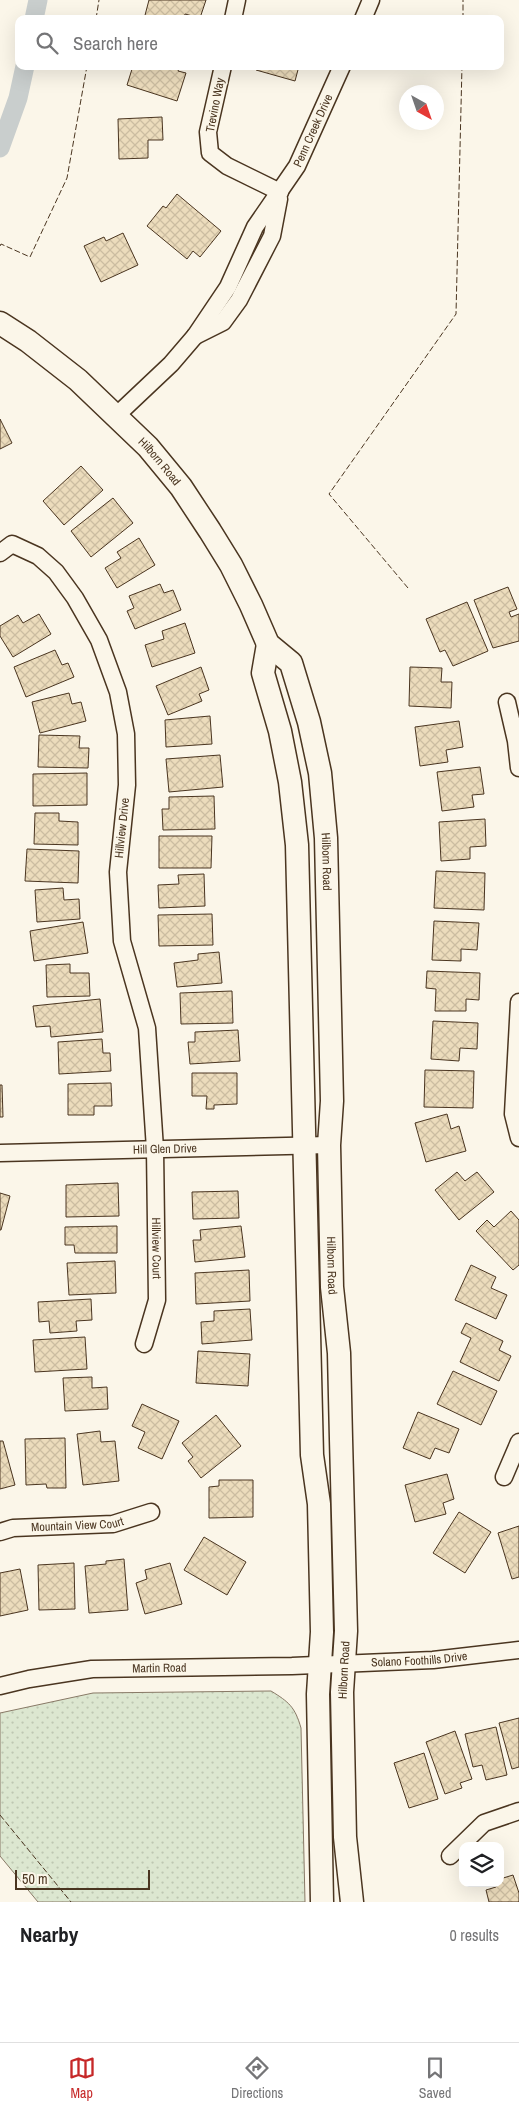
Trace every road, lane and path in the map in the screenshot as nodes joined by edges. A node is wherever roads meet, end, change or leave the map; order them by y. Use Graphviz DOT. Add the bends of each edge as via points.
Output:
graph roads {
  1 [pos="237,0"];
  2 [pos="371,0"];
  3 [pos="234,15"];
  4 [pos="365,15"];
  5 [pos="222,70"];
  6 [pos="340,70"];
  7 [pos="280,192"];
  8 [pos="259,261"];
  9 [pos="228,287"];
  10 [pos="0,323"];
  11 [pos="195,336"];
  12 [pos="117,415"];
  13 [pos="6,548"];
  14 [pos="268,644"];
  15 [pos="507,702"];
  16 [pos="519,768"];
  17 [pos="519,1002"];
  18 [pos="519,1138"];
  19 [pos="329,1145"];
  20 [pos="304,1146"];
  21 [pos="154,1150"];
  22 [pos="0,1153"];
  23 [pos="144,1344"];
  24 [pos="519,1442"];
  25 [pos="504,1477"];
  26 [pos="151,1512"];
  27 [pos="0,1532"];
  28 [pos="519,1650"];
  29 [pos="344,1663"];
  30 [pos="320,1664"];
  31 [pos="0,1686"];
  32 [pos="519,1811"];
  33 [pos="450,1856"];
  34 [pos="322,1902"];
  35 [pos="352,1902"];
  1 -- 3 [label="street"];
  2 -- 4 [label="street"];
  5 -- 7 [label="street, Trevino Way" via="208,132 210,153 227,166"];
  6 -- 7 [label="street, Penn Creek Drive" via="297,166"];
  7 -- 8 [label="street, Penn Creek Drive" via="272,236"];
  7 -- 9 [label="street, Penn Creek Drive" via="255,227"];
  8 -- 9 [label="street, Penn Creek Drive"];
  8 -- 11 [label="street, Penn Creek Drive" via="239,300 223,322"];
  9 -- 11 [label="street, Penn Creek Drive"];
  10 -- 12 [label="street, Hilborn Road" via="78,380"];
  11 -- 12 [label="street, Penn Creek Drive" via="171,364"];
  12 -- 14 [label="street, Hilborn Road" via="181,487 231,565"];
  13 -- 21 [label="street, Hillview Drive" via="38,556 56,572 99,640 118,692 126,734 127,785 118,872 122,941 147,1028"];
  14 -- 19 [label="street, Hilborn Road" via="291,663 320,773 326,838 332,1101"];
  14 -- 20 [label="street, Hilborn Road" via="263,673 280,731 297,845"];
  15 -- 16 [label="street"];
  17 -- 18 [label="street" via="513,1114"];
  19 -- 20 [label="street, Hill Glen Drive"];
  19 -- 29 [label="street, Hilborn Road" via="332,1286 339,1354 346,1631"];
  20 -- 21 [label="street, Hill Glen Drive"];
  20 -- 30 [label="street, Hilborn Road" via="312,1454 318,1504 322,1632"];
  21 -- 22 [label="street, Hill Glen Drive"];
  21 -- 23 [label="street, Hillview Court" via="157,1300"];
  24 -- 25 [label="street"];
  26 -- 27 [label="street, Mountain View Court" via="113,1524 13,1528"];
  28 -- 29 [label="street, Solano Foothills Drive" via="433,1660"];
  29 -- 30 [label="street, Solano Foothills Drive"];
  29 -- 35 [label="street, Hilborn Road" via="345,1837"];
  30 -- 31 [label="street, Martin Road" via="92,1670"];
  30 -- 34 [label="street, Hilborn Road"];
  32 -- 33 [label="street" via="484,1823"];
}
